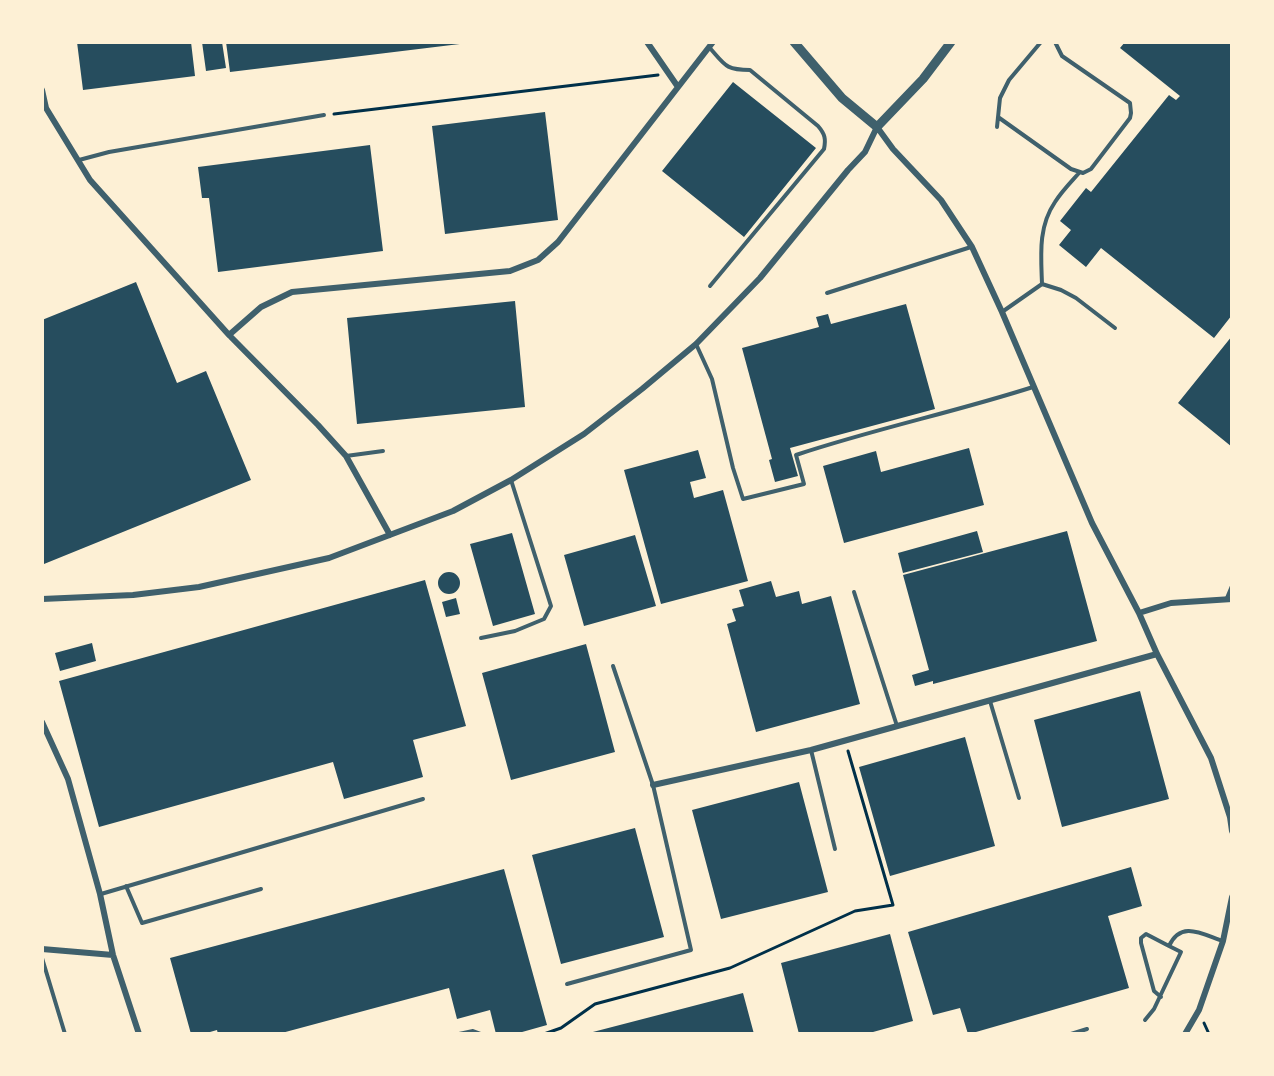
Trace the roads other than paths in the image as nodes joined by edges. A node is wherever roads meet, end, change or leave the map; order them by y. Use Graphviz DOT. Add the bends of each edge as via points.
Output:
graph roads {
  1 [pos="647,42"];
  2 [pos="794,42"];
  3 [pos="951,42"];
  4 [pos="1041,42"];
  5 [pos="1055,42"];
  6 [pos="711,45"];
  7 [pos="678,87"];
  8 [pos="42,90"];
  9 [pos="324,115"];
  10 [pos="998,117"];
  11 [pos="877,127"];
  12 [pos="997,127"];
  13 [pos="78,160"];
  14 [pos="1079,173"];
  15 [pos="972,247"];
  16 [pos="1042,284"];
  17 [pos="710,286"];
  18 [pos="828,293"];
  19 [pos="1002,312"];
  20 [pos="1115,328"];
  21 [pos="229,335"];
  22 [pos="696,344"];
  23 [pos="1033,387"];
  24 [pos="383,451"];
  25 [pos="346,456"];
  26 [pos="511,480"];
  27 [pos="390,535"];
  28 [pos="1232,586"];
  29 [pos="854,592"];
  30 [pos="42,599"];
  31 [pos="1229,599"];
  32 [pos="1139,613"];
  33 [pos="481,638"];
  34 [pos="1157,654"];
  35 [pos="613,666"];
  36 [pos="990,700"];
  37 [pos="42,722"];
  38 [pos="897,727"];
  39 [pos="811,750"];
  40 [pos="653,785"];
  41 [pos="1019,798"];
  42 [pos="423,799"];
  43 [pos="1232,831"];
  44 [pos="835,849"];
  45 [pos="126,886"];
  46 [pos="261,889"];
  47 [pos="100,894"];
  48 [pos="1232,897"];
  49 [pos="1223,941"];
  50 [pos="1169,946"];
  51 [pos="42,949"];
  52 [pos="113,955"];
  53 [pos="42,958"];
  54 [pos="567,984"];
  55 [pos="1161,997"];
  56 [pos="1145,1020"];
  57 [pos="1087,1029"];
  58 [pos="65,1034"];
  59 [pos="139,1034"];
  60 [pos="459,1034"];
  61 [pos="481,1034"];
  62 [pos="1071,1034"];
  63 [pos="1185,1034"];
  1 -- 7 [label="street"];
  2 -- 11 [label="street" via="842,98"];
  3 -- 11 [label="street" via="923,79"];
  4 -- 10 [label="lane" via="1009,80 1000,98"];
  5 -- 14 [label="lane" via="1062,56 1130,103 1130,118 1090,170"];
  6 -- 7 [label="street"];
  6 -- 17 [label="lane" via="727,67 750,70 818,126 826,140 824,149"];
  7 -- 21 [label="street" via="558,242 538,260 510,271 292,292 261,307"];
  8 -- 13 [label="street" via="46,108"];
  9 -- 13 [label="lane"];
  10 -- 12 [label="lane"];
  10 -- 14 [label="lane"];
  11 -- 15 [label="street" via="941,200"];
  11 -- 22 [label="street" via="865,152 760,278"];
  13 -- 21 [label="street" via="90,180"];
  14 -- 16 [label="lane" via="1056,200 1044,225 1040,250"];
  15 -- 18 [label="lane"];
  15 -- 19 [label="street"];
  16 -- 19 [label="lane"];
  16 -- 20 [label="lane" via="1076,298"];
  19 -- 23 [label="street"];
  21 -- 25 [label="street"];
  22 -- 23 [label="lane" via="712,379 743,499 804,484 796,455"];
  22 -- 26 [label="street" via="584,434"];
  23 -- 32 [label="street" via="1092,523"];
  24 -- 25 [label="lane"];
  25 -- 27 [label="street"];
  26 -- 27 [label="street" via="453,510"];
  26 -- 33 [label="lane" via="550,606 544,619 515,631"];
  27 -- 30 [label="street" via="329,558 199,587"];
  28 -- 31 [label="lane"];
  29 -- 38 [label="lane"];
  31 -- 32 [label="street" via="1172,603"];
  32 -- 34 [label="street"];
  34 -- 36 [label="street"];
  34 -- 43 [label="street" via="1211,758"];
  35 -- 40 [label="lane"];
  36 -- 38 [label="street"];
  36 -- 41 [label="lane"];
  37 -- 47 [label="street" via="68,779"];
  38 -- 39 [label="street"];
  39 -- 40 [label="street"];
  39 -- 44 [label="lane"];
  40 -- 54 [label="lane" via="691,950"];
  42 -- 45 [label="lane"];
  45 -- 46 [label="lane" via="141,923"];
  45 -- 47 [label="lane"];
  47 -- 52 [label="street"];
  48 -- 49 [label="street"];
  49 -- 50 [label="lane" via="1180,931"];
  49 -- 63 [label="street" via="1199,1010"];
  50 -- 55 [label="lane" via="1181,952"];
  50 -- 55 [label="lane" via="1146,934 1141,938 1154,991"];
  51 -- 52 [label="street"];
  52 -- 59 [label="street"];
  53 -- 58 [label="lane"];
  55 -- 56 [label="lane"];
  57 -- 62 [label="lane"];
  60 -- 61 [label="lane"];
}
